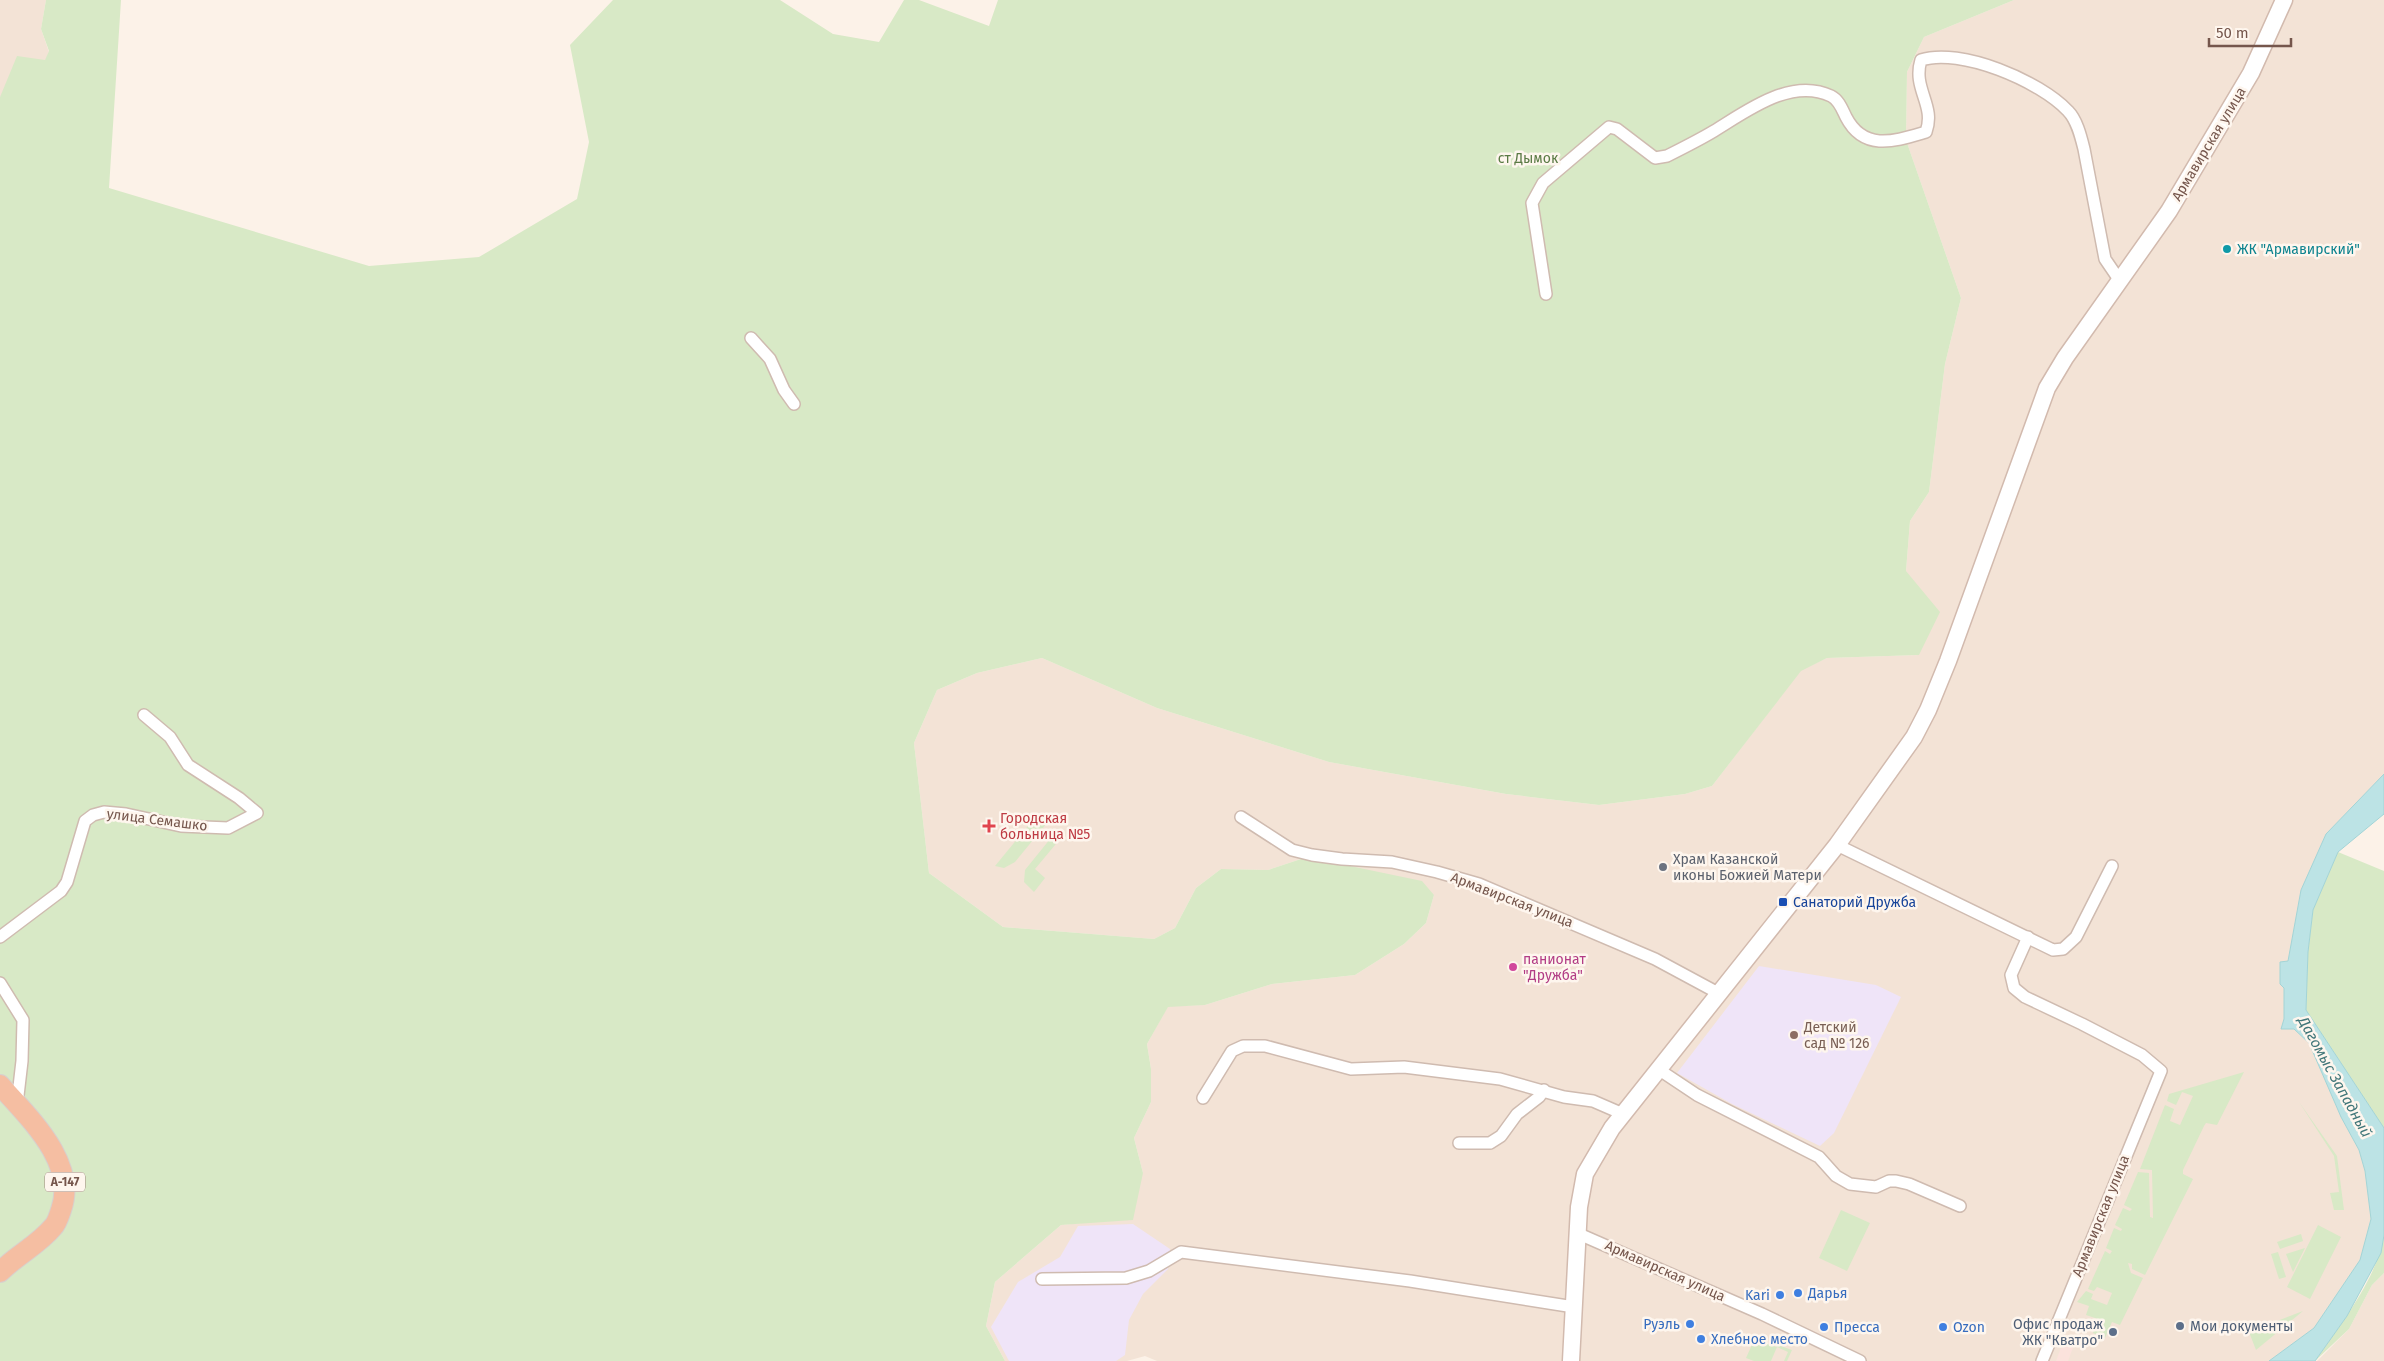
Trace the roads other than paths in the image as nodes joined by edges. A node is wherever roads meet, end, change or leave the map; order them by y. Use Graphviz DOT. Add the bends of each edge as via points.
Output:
graph roads {
  1 [pos="2284,0"];
  2 [pos="2120,281"];
  3 [pos="1546,294"];
  4 [pos="751,338"];
  5 [pos="794,404"];
  6 [pos="144,715"];
  7 [pos="1240,817"];
  8 [pos="1837,845"];
  9 [pos="2112,866"];
  10 [pos="0,937"];
  11 [pos="2028,938"];
  12 [pos="0,983"];
  13 [pos="1720,994"];
  14 [pos="1658,1069"];
  15 [pos="0,1085"];
  16 [pos="1544,1090"];
  17 [pos="1203,1098"];
  18 [pos="16,1104"];
  19 [pos="1623,1114"];
  20 [pos="1459,1143"];
  21 [pos="1960,1206"];
  22 [pos="1579,1234"];
  23 [pos="0,1272"];
  24 [pos="1042,1278"];
  25 [pos="1574,1307"];
  26 [pos="1572,1361"];
  27 [pos="1860,1361"];
  28 [pos="2042,1361"];
  1 -- 2 [label="main road, Армавирская улица" via="2246,81 2169,211"];
  2 -- 3 [label="street" via="2105,259 2084,149 2080,133 2068,111 2017,75 1978,63 1938,56 1921,60 1918,68 1930,120 1926,132 1897,140 1875,142 1860,135 1850,125 1838,101 1831,96 1806,91 1764,101 1667,156 1655,158 1618,129 1609,127 1543,183 1532,203"];
  2 -- 8 [label="main road, Армавирская улица" via="2047,388 1928,710 1914,737"];
  4 -- 5 [label="street" via="770,359"];
  6 -- 10 [label="street, улица Семашко" via="170,737 188,764 257,813 228,828 181,826 119,813 93,815 85,821 67,882 61,890"];
  7 -- 13 [label="street, Армавирская улица" via="1299,852 1356,861 1392,862 1479,884 1655,959"];
  8 -- 11 [label="street"];
  8 -- 13 [label="main road, Армавирская улица"];
  9 -- 11 [label="street" via="2071,944 2054,950"];
  11 -- 28 [label="street, Армавирская улица" via="2011,975 2014,988 2142,1055 2161,1071"];
  12 -- 18 [label="street" via="23,1020"];
  13 -- 14 [label="main road, Армавирская улица"];
  14 -- 19 [label="main road, Армавирская улица"];
  14 -- 21 [label="street" via="1697,1095 1818,1157 1836,1176 1850,1184 1876,1186 1896,1181"];
  15 -- 18 [label="highway, А-147"];
  16 -- 17 [label="street" via="1500,1079 1404,1067 1351,1069 1265,1046 1243,1046 1232,1051"];
  16 -- 19 [label="street" via="1564,1097 1594,1100"];
  16 -- 20 [label="street" via="1517,1114 1501,1136 1490,1143"];
  18 -- 23 [label="highway, А-147" via="56,1153 64,1175 66,1196 55,1225"];
  19 -- 22 [label="main road, Армавирская улица" via="1584,1174"];
  22 -- 25 [label="main road, Армавирская улица"];
  22 -- 27 [label="street, Армавирская улица"];
  24 -- 25 [label="street" via="1126,1278 1149,1272 1180,1252 1410,1281"];
  25 -- 26 [label="main road, Армавирская улица"];
}
